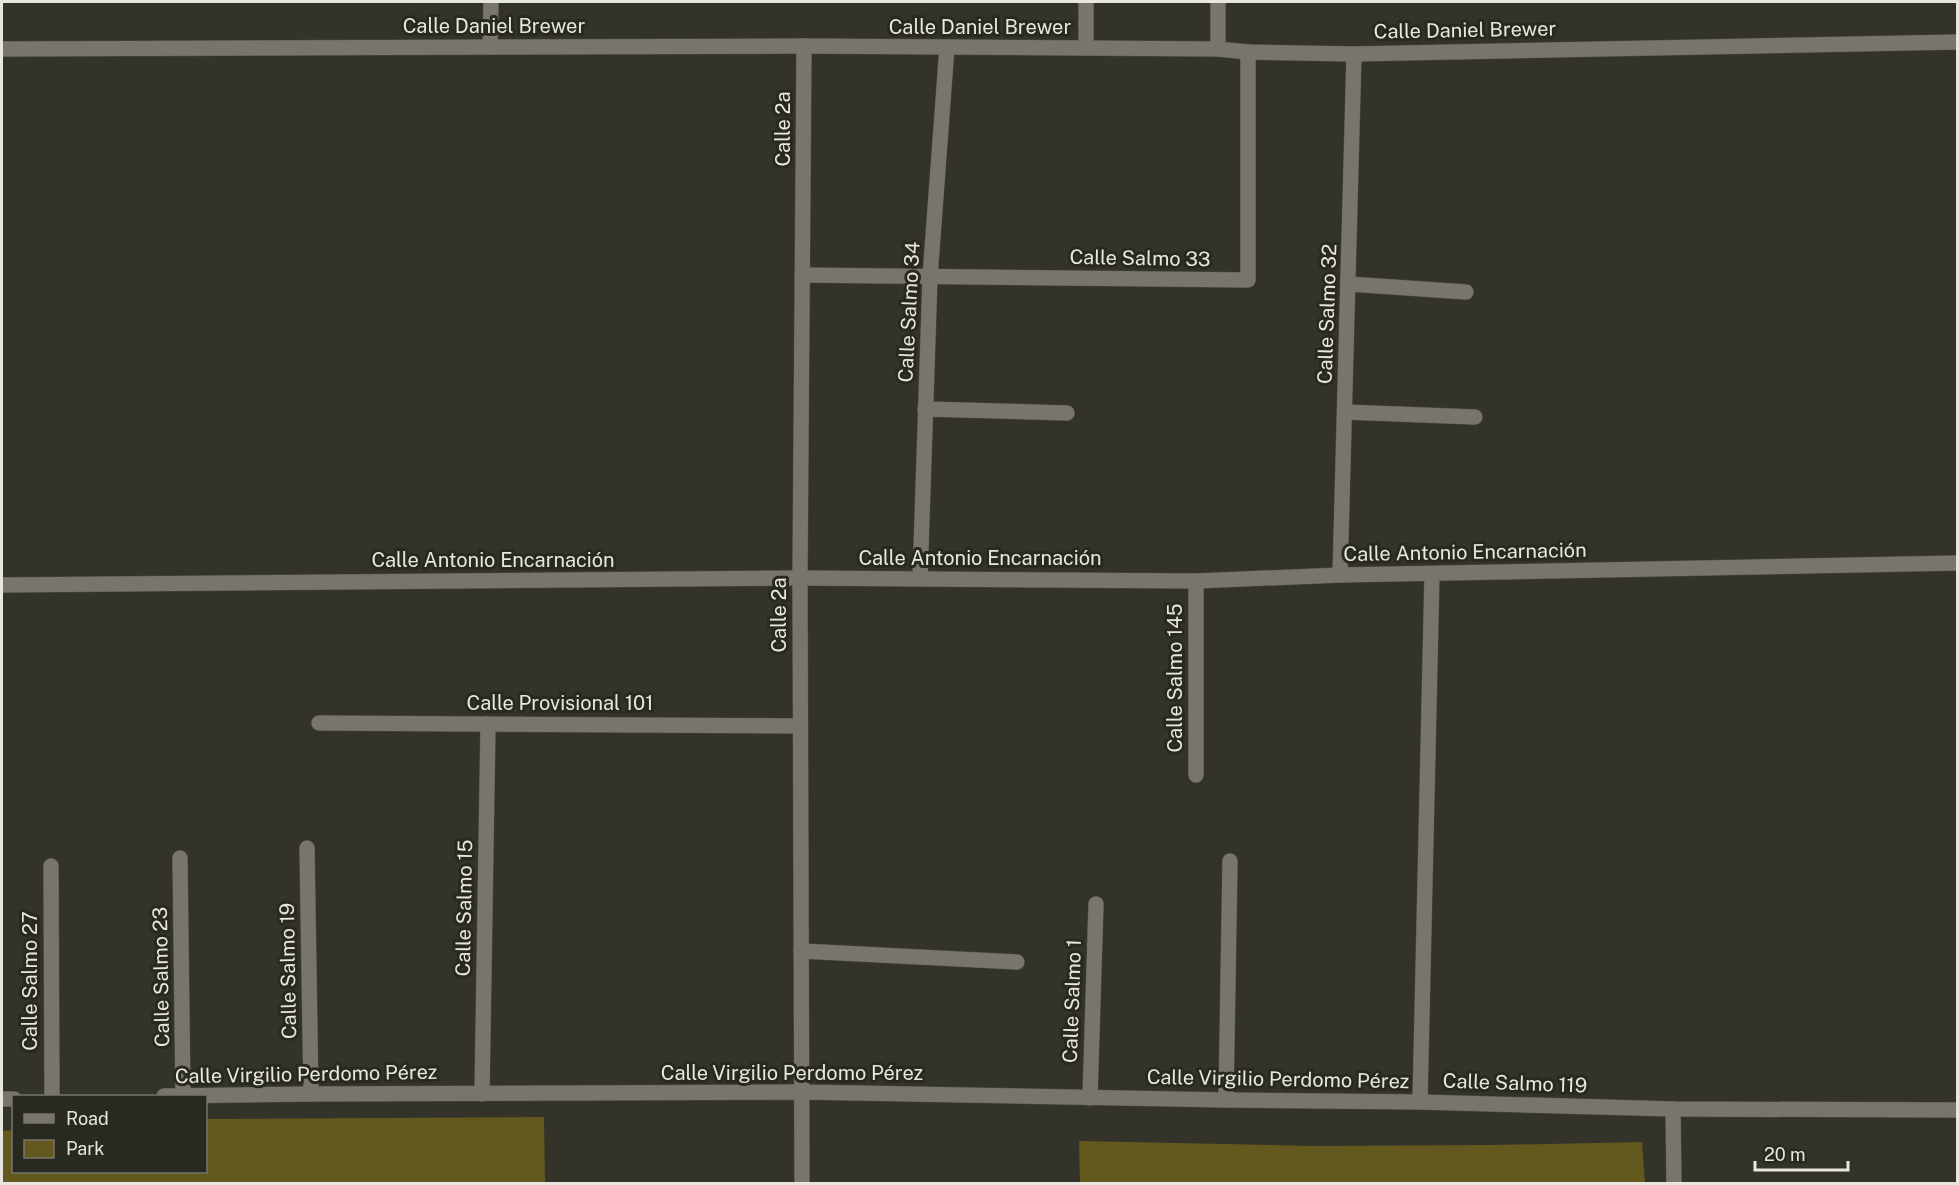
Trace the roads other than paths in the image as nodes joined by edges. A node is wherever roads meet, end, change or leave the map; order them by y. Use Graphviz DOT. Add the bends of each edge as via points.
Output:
graph roads {
  1 [pos="491,2"];
  2 [pos="1086,2"];
  3 [pos="1218,2"];
  4 [pos="1958,42"];
  5 [pos="804,46"];
  6 [pos="490,47"];
  7 [pos="946,47"];
  8 [pos="1086,48"];
  9 [pos="2,49"];
  10 [pos="1218,50"];
  11 [pos="1248,52"];
  12 [pos="1354,54"];
  13 [pos="802,274"];
  14 [pos="930,277"];
  15 [pos="1349,285"];
  16 [pos="1466,292"];
  17 [pos="925,410"];
  18 [pos="1345,412"];
  19 [pos="1067,413"];
  20 [pos="1475,417"];
  21 [pos="1958,563"];
  22 [pos="1432,574"];
  23 [pos="1340,575"];
  24 [pos="800,578"];
  25 [pos="920,579"];
  26 [pos="1196,580"];
  27 [pos="2,585"];
  28 [pos="319,723"];
  29 [pos="488,724"];
  30 [pos="800,726"];
  31 [pos="1196,776"];
  32 [pos="307,848"];
  33 [pos="180,858"];
  34 [pos="1230,861"];
  35 [pos="51,866"];
  36 [pos="1095,904"];
  37 [pos="801,951"];
  38 [pos="1017,962"];
  39 [pos="801,1092"];
  40 [pos="311,1094"];
  41 [pos="482,1094"];
  42 [pos="52,1095"];
  43 [pos="183,1095"];
  44 [pos="207,1096"];
  45 [pos="1090,1098"];
  46 [pos="1226,1101"];
  47 [pos="1420,1102"];
  48 [pos="1673,1109"];
  49 [pos="1958,1110"];
  50 [pos="802,1184"];
  51 [pos="1674,1184"];
  1 -- 6 [label="street"];
  2 -- 8 [label="street"];
  3 -- 10 [label="street"];
  4 -- 12 [label="street, Calle Daniel Brewer"];
  5 -- 6 [label="street, Calle Daniel Brewer"];
  5 -- 7 [label="street, Calle Daniel Brewer"];
  5 -- 13 [label="street, Calle 2a"];
  6 -- 9 [label="street, Calle Daniel Brewer"];
  7 -- 8 [label="street, Calle Daniel Brewer"];
  7 -- 14 [label="street, Calle Salmo 34"];
  8 -- 10 [label="street, Calle Daniel Brewer"];
  10 -- 11 [label="street, Calle Daniel Brewer"];
  11 -- 12 [label="street, Calle Daniel Brewer"];
  11 -- 14 [label="street, Calle Salmo 33" via="1248,280"];
  12 -- 15 [label="street, Calle Salmo 32"];
  13 -- 14 [label="street, Calle Salmo 33"];
  13 -- 24 [label="street, Calle 2a"];
  14 -- 17 [label="street, Calle Salmo 34"];
  15 -- 16 [label="street"];
  15 -- 18 [label="street, Calle Salmo 32"];
  17 -- 19 [label="street"];
  17 -- 25 [label="street, Calle Salmo 34"];
  18 -- 20 [label="street"];
  18 -- 23 [label="street, Calle Salmo 32"];
  21 -- 22 [label="street, Calle Antonio Encarnación"];
  22 -- 23 [label="street, Calle Antonio Encarnación"];
  22 -- 47 [label="street, Calle Salmo 119"];
  23 -- 26 [label="street, Calle Antonio Encarnación"];
  24 -- 25 [label="street, Calle Antonio Encarnación"];
  24 -- 27 [label="street, Calle Antonio Encarnación"];
  24 -- 30 [label="street, Calle 2a"];
  25 -- 26 [label="street, Calle Antonio Encarnación"];
  26 -- 31 [label="street, Calle Salmo 145"];
  28 -- 29 [label="street, Calle Provisional 101"];
  29 -- 30 [label="street, Calle Provisional 101"];
  29 -- 41 [label="street, Calle Salmo 15"];
  30 -- 37 [label="street, Calle 2a"];
  32 -- 40 [label="street, Calle Salmo 19"];
  33 -- 43 [label="street, Calle Salmo 23"];
  34 -- 46 [label="street"];
  35 -- 42 [label="street, Calle Salmo 27"];
  36 -- 45 [label="street, Calle Salmo 1"];
  37 -- 38 [label="street"];
  37 -- 39 [label="street, Calle 2a"];
  39 -- 41 [label="street, Calle Virgilio Perdomo Pérez"];
  39 -- 45 [label="street, Calle Virgilio Perdomo Pérez"];
  39 -- 50 [label="street, Calle 2a"];
  40 -- 41 [label="street, Calle Virgilio Perdomo Pérez"];
  40 -- 44 [label="street, Calle Virgilio Perdomo Pérez"];
  45 -- 46 [label="street, Calle Virgilio Perdomo Pérez"];
  46 -- 47 [label="street, Calle Virgilio Perdomo Pérez"];
  47 -- 48 [label="street, Calle Salmo 119"];
  48 -- 49 [label="street, Calle Salmo 119"];
  48 -- 51 [label="street"];
}
